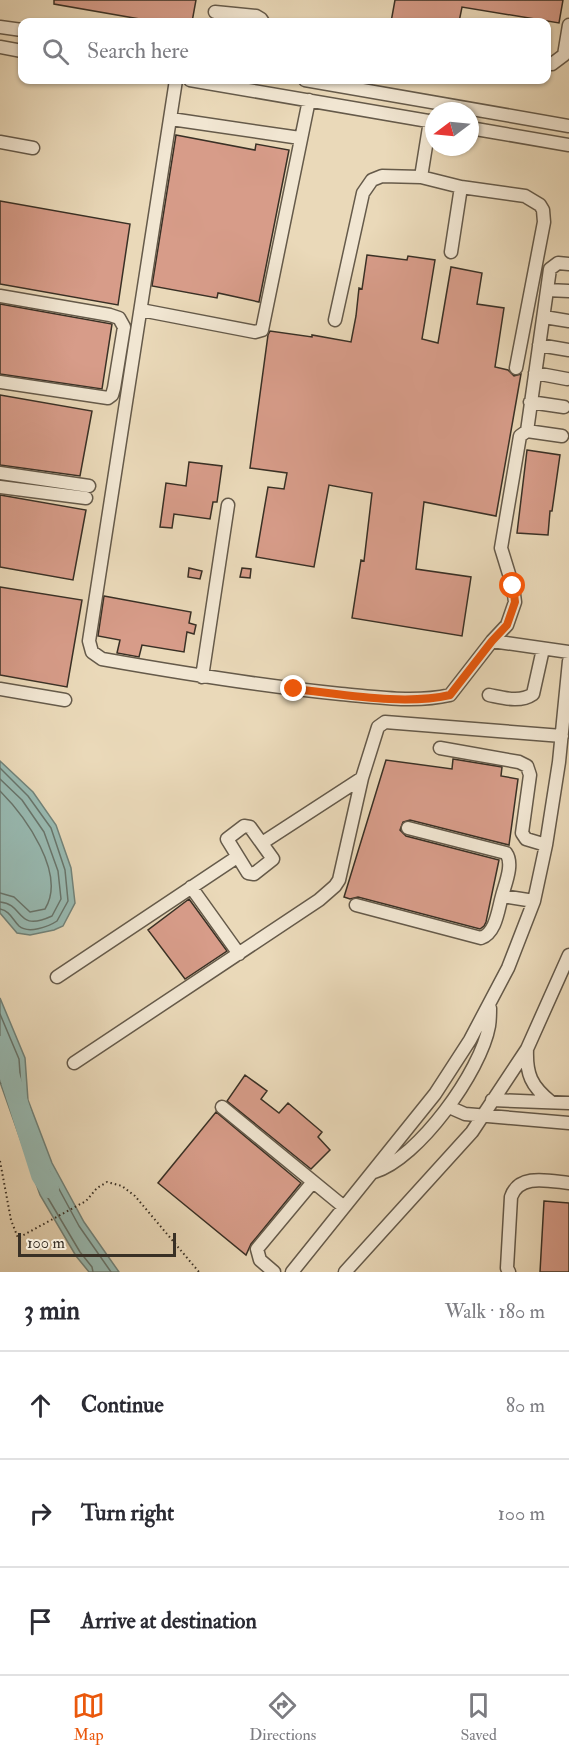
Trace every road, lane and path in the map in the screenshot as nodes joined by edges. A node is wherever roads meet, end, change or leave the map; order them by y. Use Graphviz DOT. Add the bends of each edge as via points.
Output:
graph roads {
  1 [pos="215,12"];
  2 [pos="259,18"];
  3 [pos="569,25"];
  4 [pos="0,27"];
  5 [pos="18,29"];
  6 [pos="0,47"];
  7 [pos="18,50"];
  8 [pos="551,64"];
  9 [pos="175,84"];
  10 [pos="214,84"];
  11 [pos="333,84"];
  12 [pos="309,100"];
  13 [pos="171,118"];
  14 [pos="425,120"];
  15 [pos="569,126"];
  16 [pos="479,130"];
  17 [pos="300,138"];
  18 [pos="0,142"];
  19 [pos="569,145"];
  20 [pos="33,148"];
  21 [pos="425,156"];
  22 [pos="421,177"];
  23 [pos="461,187"];
  24 [pos="451,252"];
  25 [pos="569,264"];
  26 [pos="547,290"];
  27 [pos="569,291"];
  28 [pos="0,296"];
  29 [pos="141,310"];
  30 [pos="544,317"];
  31 [pos="335,320"];
  32 [pos="569,321"];
  33 [pos="539,345"];
  34 [pos="569,350"];
  35 [pos="516,368"];
  36 [pos="535,373"];
  37 [pos="567,379"];
  38 [pos="0,382"];
  39 [pos="530,402"];
  40 [pos="564,407"];
  41 [pos="527,431"];
  42 [pos="562,436"];
  43 [pos="0,473"];
  44 [pos="89,486"];
  45 [pos="0,487"];
  46 [pos="86,498"];
  47 [pos="228,505"];
  48 [pos="492,641"];
  49 [pos="543,649"];
  50 [pos="569,652"];
  51 [pos="569,661"];
  52 [pos="201,677"];
  53 [pos="0,689"];
  54 [pos="489,695"];
  55 [pos="65,700"];
  56 [pos="562,736"];
  57 [pos="440,748"];
  58 [pos="362,778"];
  59 [pos="408,828"];
  60 [pos="262,843"];
  61 [pos="546,845"];
  62 [pos="237,857"];
  63 [pos="191,887"];
  64 [pos="502,896"];
  65 [pos="534,901"];
  66 [pos="356,905"];
  67 [pos="239,954"];
  68 [pos="569,955"];
  69 [pos="57,977"];
  70 [pos="491,1003"];
  71 [pos="527,1049"];
  72 [pos="74,1063"];
  73 [pos="492,1100"];
  74 [pos="551,1102"];
  75 [pos="569,1103"];
  76 [pos="222,1107"];
  77 [pos="449,1107"];
  78 [pos="483,1116"];
  79 [pos="569,1123"];
  80 [pos="0,1161"];
  81 [pos="372,1172"];
  82 [pos="312,1183"];
  83 [pos="569,1183"];
  84 [pos="344,1207"];
  85 [pos="200,1272"];
  86 [pos="274,1272"];
  87 [pos="292,1272"];
  88 [pos="345,1272"];
  89 [pos="509,1272"];
  1 -- 2 [label="street"];
  3 -- 8 [label="street" via="564,55"];
  4 -- 5 [label="street"];
  6 -- 7 [label="street"];
  9 -- 13 [label="street"];
  10 -- 12 [label="street"];
  11 -- 15 [label="street"];
  12 -- 14 [label="street"];
  12 -- 17 [label="street"];
  13 -- 17 [label="street"];
  13 -- 29 [label="street"];
  16 -- 19 [label="street"];
  17 -- 29 [label="street" via="262,330 255,332"];
  18 -- 20 [label="street"];
  21 -- 22 [label="street"];
  22 -- 23 [label="street"];
  22 -- 31 [label="street" via="382,176 372,180 363,193"];
  23 -- 24 [label="street"];
  23 -- 35 [label="street" via="525,196 543,210 544,222"];
  25 -- 26 [label="street" via="553,265"];
  26 -- 27 [label="street"];
  26 -- 30 [label="street"];
  28 -- 38 [label="street" via="110,315 119,318 124,327 114,388 108,398"];
  29 -- 52 [label="street" via="89,641 96,656 102,659"];
  30 -- 32 [label="street"];
  30 -- 33 [label="street"];
  33 -- 34 [label="street"];
  33 -- 36 [label="street"];
  36 -- 37 [label="street"];
  36 -- 39 [label="street"];
  39 -- 40 [label="street"];
  39 -- 41 [label="street"];
  41 -- 42 [label="street"];
  41 -- 48 [label="street" via="520,436 501,548 515,602 507,625"];
  43 -- 44 [label="street"];
  45 -- 46 [label="street"];
  47 -- 52 [label="street"];
  48 -- 49 [label="street"];
  48 -- 52 [label="street" via="455,691 441,698 381,698"];
  49 -- 50 [label="street"];
  49 -- 54 [label="street" via="533,694 513,699"];
  51 -- 56 [label="street"];
  53 -- 55 [label="street"];
  56 -- 58 [label="street" via="385,722 378,727"];
  56 -- 61 [label="street"];
  57 -- 61 [label="street" via="527,766 530,775 522,833 526,839"];
  58 -- 60 [label="street"];
  58 -- 67 [label="street" via="335,886"];
  59 -- 64 [label="street" via="506,853 509,868"];
  60 -- 62 [label="street" via="250,827 244,826 227,839"];
  60 -- 62 [label="street" via="272,862 254,874 248,873"];
  61 -- 65 [label="street"];
  62 -- 63 [label="street"];
  63 -- 67 [label="street"];
  63 -- 69 [label="street"];
  64 -- 65 [label="street"];
  64 -- 66 [label="street" via="492,930 481,938"];
  65 -- 70 [label="street"];
  67 -- 72 [label="street"];
  68 -- 71 [label="street"];
  70 -- 77 [label="street" via="484,1043"];
  70 -- 81 [label="street" via="435,1094"];
  71 -- 73 [label="street"];
  71 -- 74 [label="street" via="531,1079"];
  73 -- 74 [label="street"];
  73 -- 78 [label="street"];
  74 -- 75 [label="street"];
  76 -- 82 [label="street"];
  77 -- 78 [label="street"];
  77 -- 81 [label="street" via="406,1154 391,1166"];
  78 -- 79 [label="street"];
  78 -- 88 [label="street" via="465,1142"];
  80 -- 85 [label="path" via="10,1220 18,1238 86,1201 107,1182 127,1189"];
  81 -- 84 [label="street"];
  82 -- 84 [label="street"];
  82 -- 86 [label="street" via="257,1249 260,1260"];
  83 -- 89 [label="street" via="536,1180 519,1183 513,1190"];
  84 -- 87 [label="street"];
}
